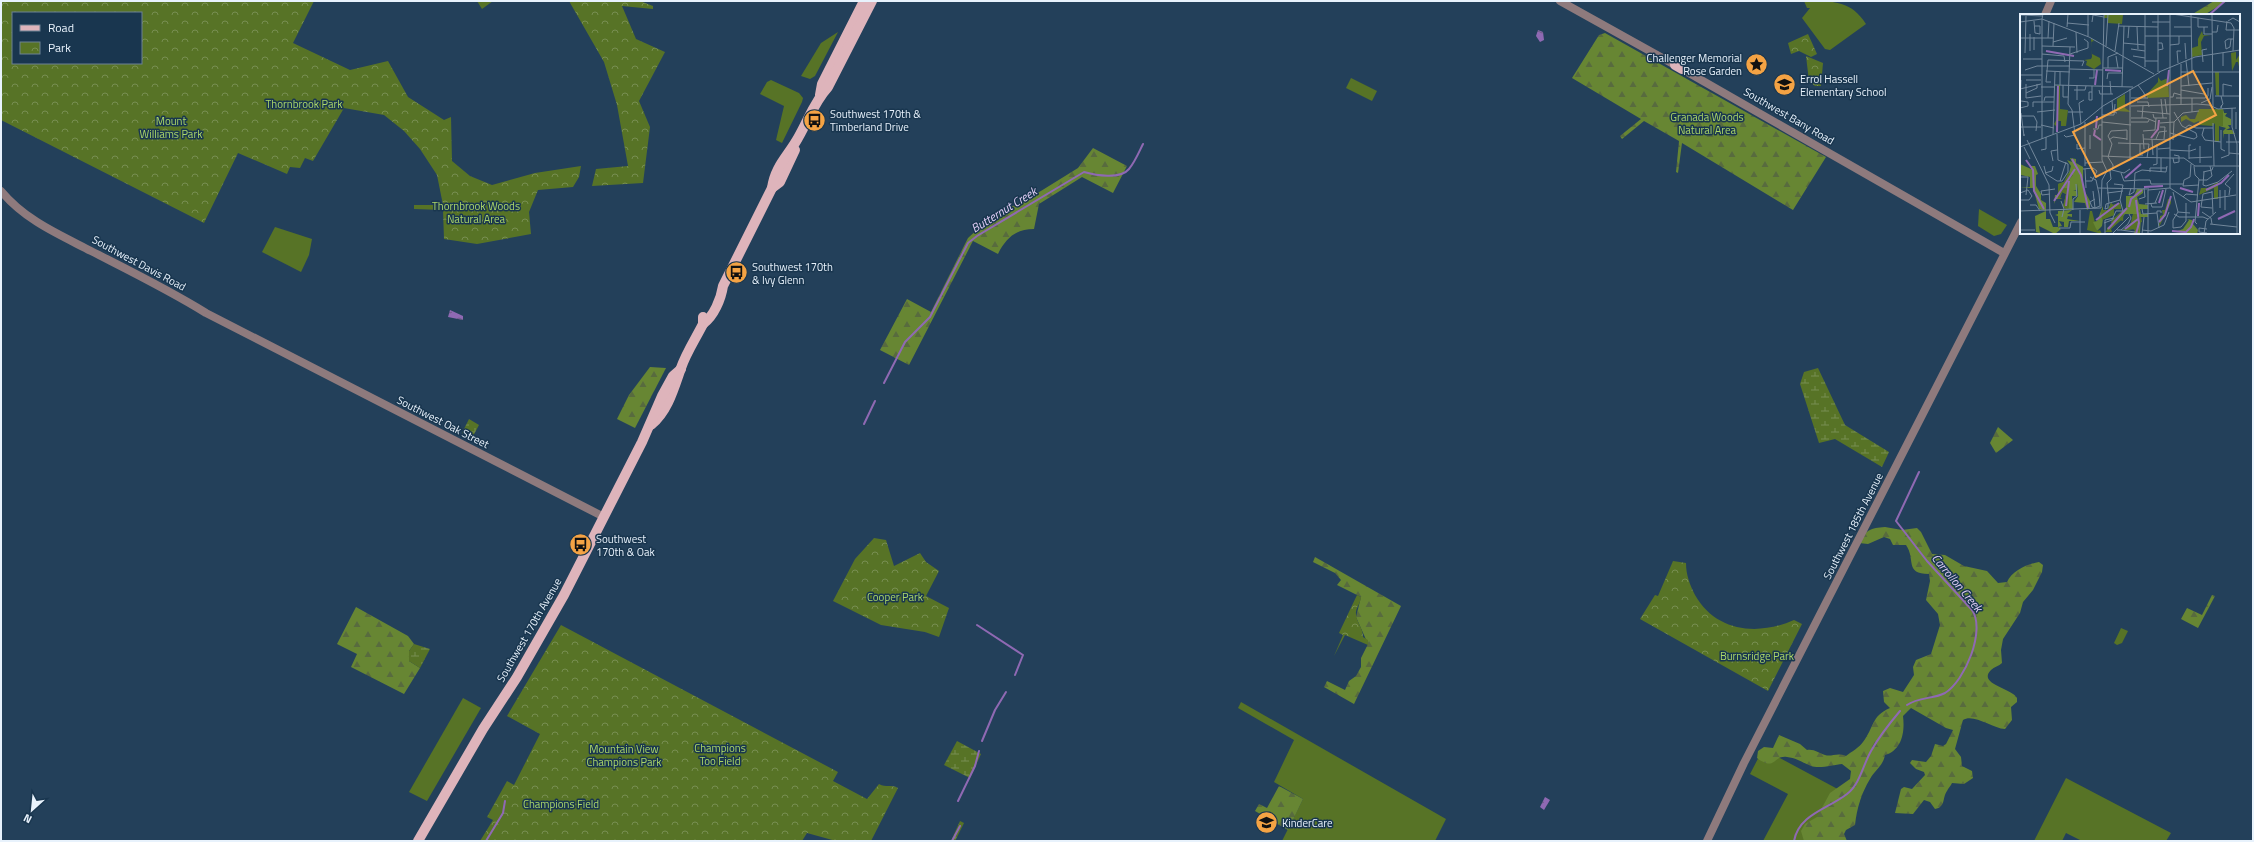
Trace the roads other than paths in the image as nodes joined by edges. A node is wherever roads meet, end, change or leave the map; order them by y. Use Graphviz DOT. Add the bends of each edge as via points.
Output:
graph roads {
  1 [pos="864,1"];
  2 [pos="872,1"];
  3 [pos="1560,1"];
  4 [pos="2051,1"];
  5 [pos="2045,14"];
  6 [pos="820,95"];
  7 [pos="1,191"];
  8 [pos="2020,224"];
  9 [pos="2004,253"];
  10 [pos="273,347"];
  11 [pos="604,517"];
  12 [pos="418,841"];
  13 [pos="1707,841"];
  1 -- 6 [label="main road, Southwest 170th Avenue" via="822,84"];
  2 -- 6 [label="main road, Southwest 170th Avenue" via="828,87"];
  3 -- 9 [label="street, Southwest Bany Road"];
  4 -- 5 [label="street"];
  6 -- 11 [label="main road, Southwest 170th Avenue" via="797,140 795,152 780,182 772,188 709,319 703,324 680,369 679,379 659,418 651,425"];
  7 -- 10 [label="street, Southwest Davis Road" via="22,212 38,223"];
  8 -- 9 [label="street, Southwest 185th Avenue"];
  9 -- 13 [label="street, Southwest 185th Avenue" via="1979,307 1744,763"];
  10 -- 11 [label="street, Southwest Oak Street"];
  11 -- 12 [label="main road, Southwest 170th Avenue" via="543,632"];
}
